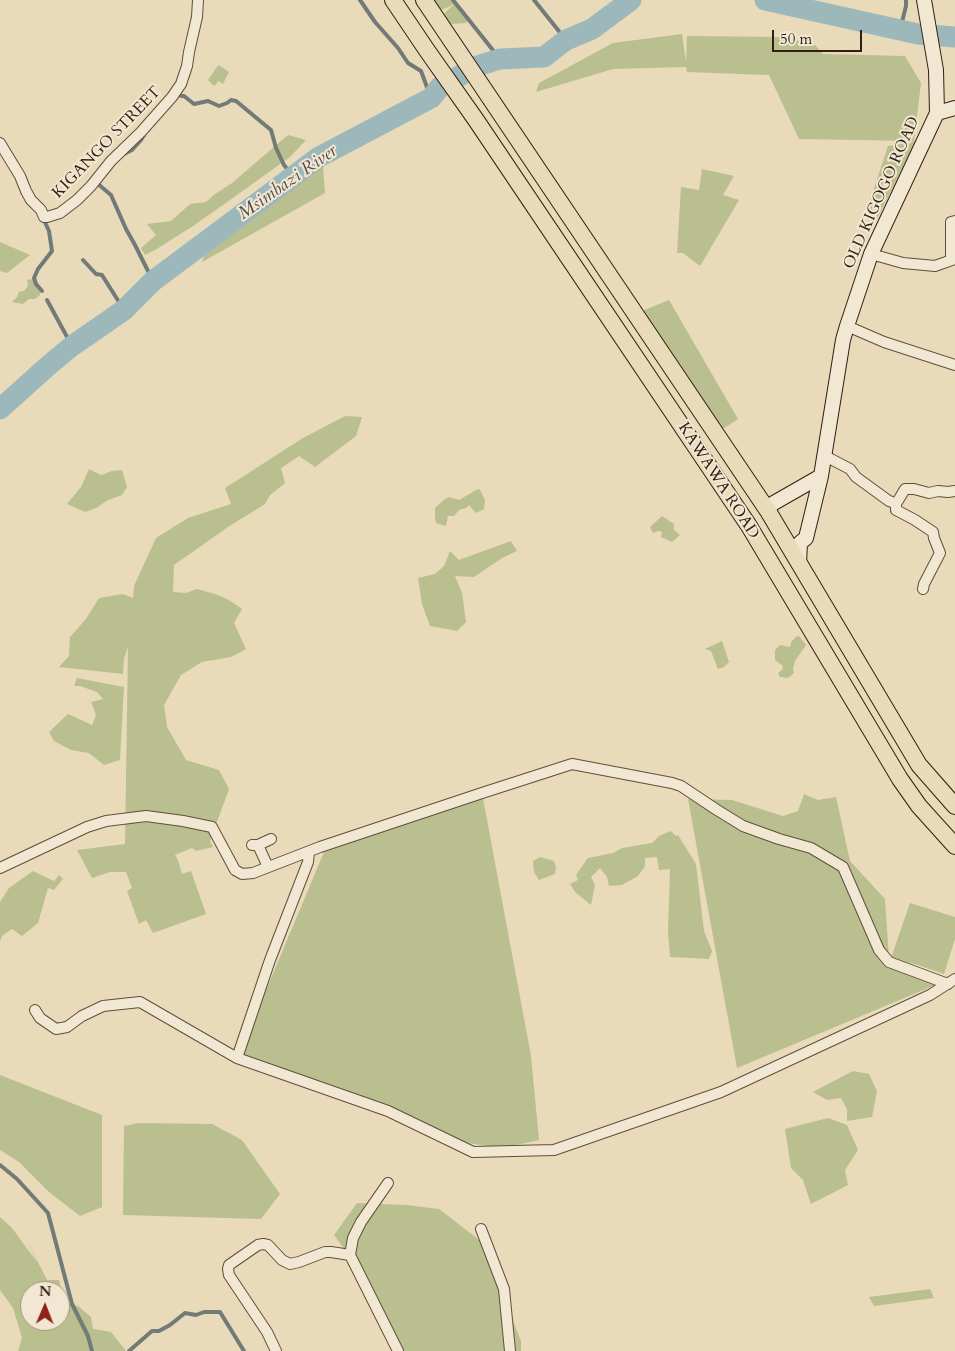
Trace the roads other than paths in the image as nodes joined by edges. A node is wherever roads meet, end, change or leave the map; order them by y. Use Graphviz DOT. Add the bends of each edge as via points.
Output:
graph roads {
  1 [pos="198,0"];
  2 [pos="393,0"];
  3 [pos="424,0"];
  4 [pos="925,1"];
  5 [pos="955,108"];
  6 [pos="937,114"];
  7 [pos="0,144"];
  8 [pos="955,221"];
  9 [pos="870,254"];
  10 [pos="953,259"];
  11 [pos="847,326"];
  12 [pos="955,365"];
  13 [pos="825,456"];
  14 [pos="821,476"];
  15 [pos="955,491"];
  16 [pos="896,504"];
  17 [pos="768,511"];
  18 [pos="799,563"];
  19 [pos="923,589"];
  20 [pos="955,806"];
  21 [pos="271,839"];
  22 [pos="955,846"];
  23 [pos="308,852"];
  24 [pos="268,867"];
  25 [pos="0,868"];
  26 [pos="952,982"];
  27 [pos="35,1010"];
  28 [pos="237,1058"];
  29 [pos="388,1183"];
  30 [pos="481,1229"];
  31 [pos="350,1256"];
  32 [pos="276,1351"];
  33 [pos="398,1351"];
  34 [pos="510,1351"];
  1 -- 7 [label="street, KIGANGO STREET" via="181,84 91,186 60,213 44,217"];
  2 -- 22 [label="main road, KAWAWA ROAD" via="749,526 900,779 918,806"];
  3 -- 17 [label="main road, KAWAWA ROAD"];
  4 -- 6 [label="street, OLD KIGOGO ROAD" via="936,70"];
  5 -- 6 [label="street"];
  6 -- 9 [label="street, OLD KIGOGO ROAD"];
  8 -- 10 [label="street" via="951,222"];
  9 -- 10 [label="street" via="903,263 935,266"];
  9 -- 11 [label="street, OLD KIGOGO ROAD"];
  11 -- 12 [label="street"];
  11 -- 13 [label="street, OLD KIGOGO ROAD"];
  13 -- 14 [label="street, OLD KIGOGO ROAD"];
  13 -- 16 [label="street" via="850,469 856,477"];
  14 -- 17 [label="street" via="772,504"];
  14 -- 18 [label="street, OLD KIGOGO ROAD" via="806,538 800,543"];
  15 -- 16 [label="street" via="929,493 905,489"];
  16 -- 19 [label="street" via="896,510 933,532 940,553"];
  17 -- 18 [label="main road, KAWAWA ROAD"];
  18 -- 20 [label="main road, KAWAWA ROAD" via="919,765"];
  21 -- 24 [label="street" via="255,845"];
  23 -- 24 [label="street"];
  23 -- 26 [label="street" via="572,764 640,776 680,786 743,826 811,848 842,867 879,950 889,962"];
  23 -- 28 [label="street" via="308,862"];
  24 -- 25 [label="street" via="242,874 235,870 212,827 146,816 106,821 88,827"];
  26 -- 28 [label="street" via="930,996 721,1092 554,1150 474,1152 388,1112"];
  27 -- 28 [label="street" via="40,1018 56,1028 67,1027 103,1006 140,1002"];
  29 -- 31 [label="street" via="361,1222 353,1238"];
  30 -- 34 [label="street" via="504,1289"];
  31 -- 32 [label="street" via="325,1252 290,1264 263,1244 229,1265 229,1275"];
  31 -- 33 [label="street"];
}
